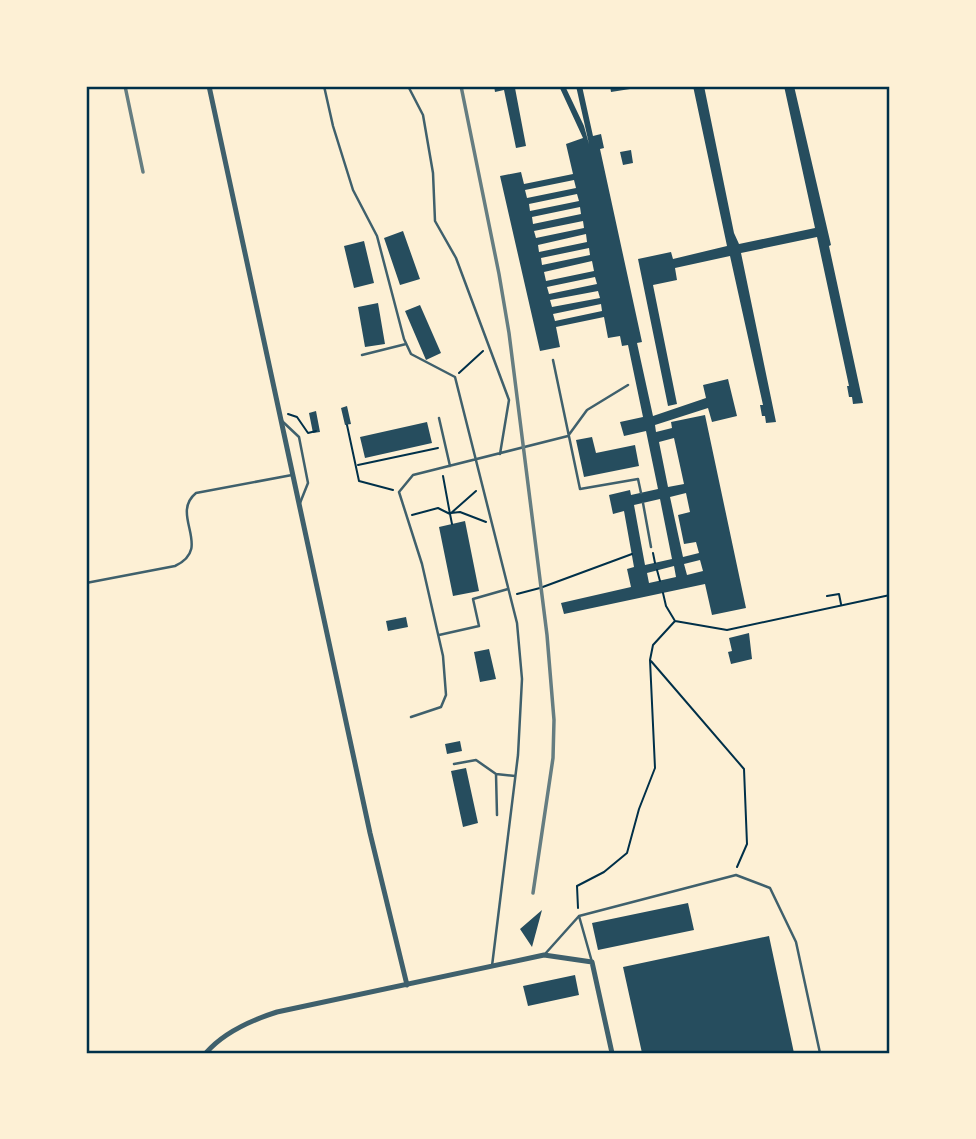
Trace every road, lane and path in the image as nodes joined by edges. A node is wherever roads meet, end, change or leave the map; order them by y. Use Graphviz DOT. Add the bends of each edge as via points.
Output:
graph roads {
  1 [pos="209,86"];
  2 [pos="324,86"];
  3 [pos="408,86"];
  4 [pos="406,344"];
  5 [pos="489,345"];
  6 [pos="362,355"];
  7 [pos="553,360"];
  8 [pos="461,370"];
  9 [pos="628,385"];
  10 [pos="287,414"];
  11 [pos="439,418"];
  12 [pos="280,419"];
  13 [pos="347,425"];
  14 [pos="316,431"];
  15 [pos="568,436"];
  16 [pos="446,447"];
  17 [pos="500,454"];
  18 [pos="477,459"];
  19 [pos="356,466"];
  20 [pos="450,466"];
  21 [pos="441,468"];
  22 [pos="292,475"];
  23 [pos="483,485"];
  24 [pos="399,492"];
  25 [pos="641,493"];
  26 [pos="643,503"];
  27 [pos="299,506"];
  28 [pos="450,513"];
  29 [pos="407,516"];
  30 [pos="452,524"];
  31 [pos="492,525"];
  32 [pos="651,547"];
  33 [pos="632,554"];
  34 [pos="657,570"];
  35 [pos="660,581"];
  36 [pos="86,583"];
  37 [pos="508,589"];
  38 [pos="663,593"];
  39 [pos="890,595"];
  40 [pos="509,596"];
  41 [pos="827,596"];
  42 [pos="842,605"];
  43 [pos="675,621"];
  44 [pos="438,635"];
  45 [pos="650,660"];
  46 [pos="411,717"];
  47 [pos="454,764"];
  48 [pos="496,774"];
  49 [pos="516,776"];
  50 [pos="497,815"];
  51 [pos="736,875"];
  52 [pos="579,916"];
  53 [pos="544,955"];
  54 [pos="592,962"];
  55 [pos="492,967"];
  56 [pos="407,985"];
  57 [pos="206,1053"];
  58 [pos="612,1053"];
  59 [pos="820,1053"];
  1 -- 12 [label="street"];
  2 -- 4 [label="lane" via="353,190 377,236"];
  3 -- 5 [label="lane" via="423,115 435,221 456,258"];
  4 -- 6 [label="lane"];
  4 -- 18 [label="lane" via="411,354 455,377"];
  5 -- 8 [label="path"];
  5 -- 17 [label="lane" via="509,400"];
  7 -- 15 [label="lane"];
  9 -- 15 [label="lane" via="587,410"];
  10 -- 14 [label="path" via="297,417 308,433"];
  11 -- 16 [label="lane"];
  12 -- 22 [label="street"];
  12 -- 27 [label="lane" via="299,438 308,483"];
  13 -- 19 [label="path"];
  15 -- 17 [label="lane"];
  15 -- 25 [label="lane" via="580,489 638,479"];
  16 -- 19 [label="path"];
  16 -- 20 [label="lane"];
  17 -- 18 [label="lane"];
  18 -- 20 [label="lane"];
  18 -- 23 [label="lane"];
  19 -- 24 [label="path" via="359,481"];
  20 -- 21 [label="lane"];
  21 -- 24 [label="lane" via="413,475"];
  21 -- 28 [label="path"];
  22 -- 27 [label="street"];
  22 -- 36 [label="lane" via="196,493 187,499 192,544 185,561"];
  23 -- 28 [label="path"];
  23 -- 31 [label="lane"];
  24 -- 29 [label="lane"];
  26 -- 32 [label="lane"];
  27 -- 56 [label="street"];
  28 -- 29 [label="path" via="438,508"];
  28 -- 30 [label="path"];
  28 -- 31 [label="path" via="460,512"];
  29 -- 44 [label="lane"];
  31 -- 37 [label="lane"];
  33 -- 40 [label="path"];
  34 -- 35 [label="path"];
  37 -- 40 [label="lane"];
  37 -- 44 [label="lane" via="473,599 479,626"];
  38 -- 43 [label="path"];
  39 -- 42 [label="path"];
  40 -- 49 [label="lane" via="517,623 522,678"];
  41 -- 42 [label="path" via="839,594"];
  42 -- 43 [label="path" via="727,630"];
  43 -- 45 [label="path" via="653,645"];
  44 -- 46 [label="lane" via="446,695 440,707"];
  45 -- 51 [label="path" via="744,769 747,844"];
  45 -- 52 [label="path" via="654,768 627,853 578,886"];
  47 -- 48 [label="lane" via="476,760"];
  48 -- 49 [label="lane"];
  48 -- 50 [label="lane"];
  49 -- 55 [label="lane"];
  51 -- 52 [label="lane"];
  51 -- 59 [label="lane" via="770,888 776,899 796,942"];
  52 -- 53 [label="lane"];
  52 -- 54 [label="lane"];
  53 -- 54 [label="street"];
  53 -- 55 [label="street"];
  54 -- 58 [label="street"];
  55 -- 56 [label="street"];
  56 -- 57 [label="street" via="253,1020"];
}
